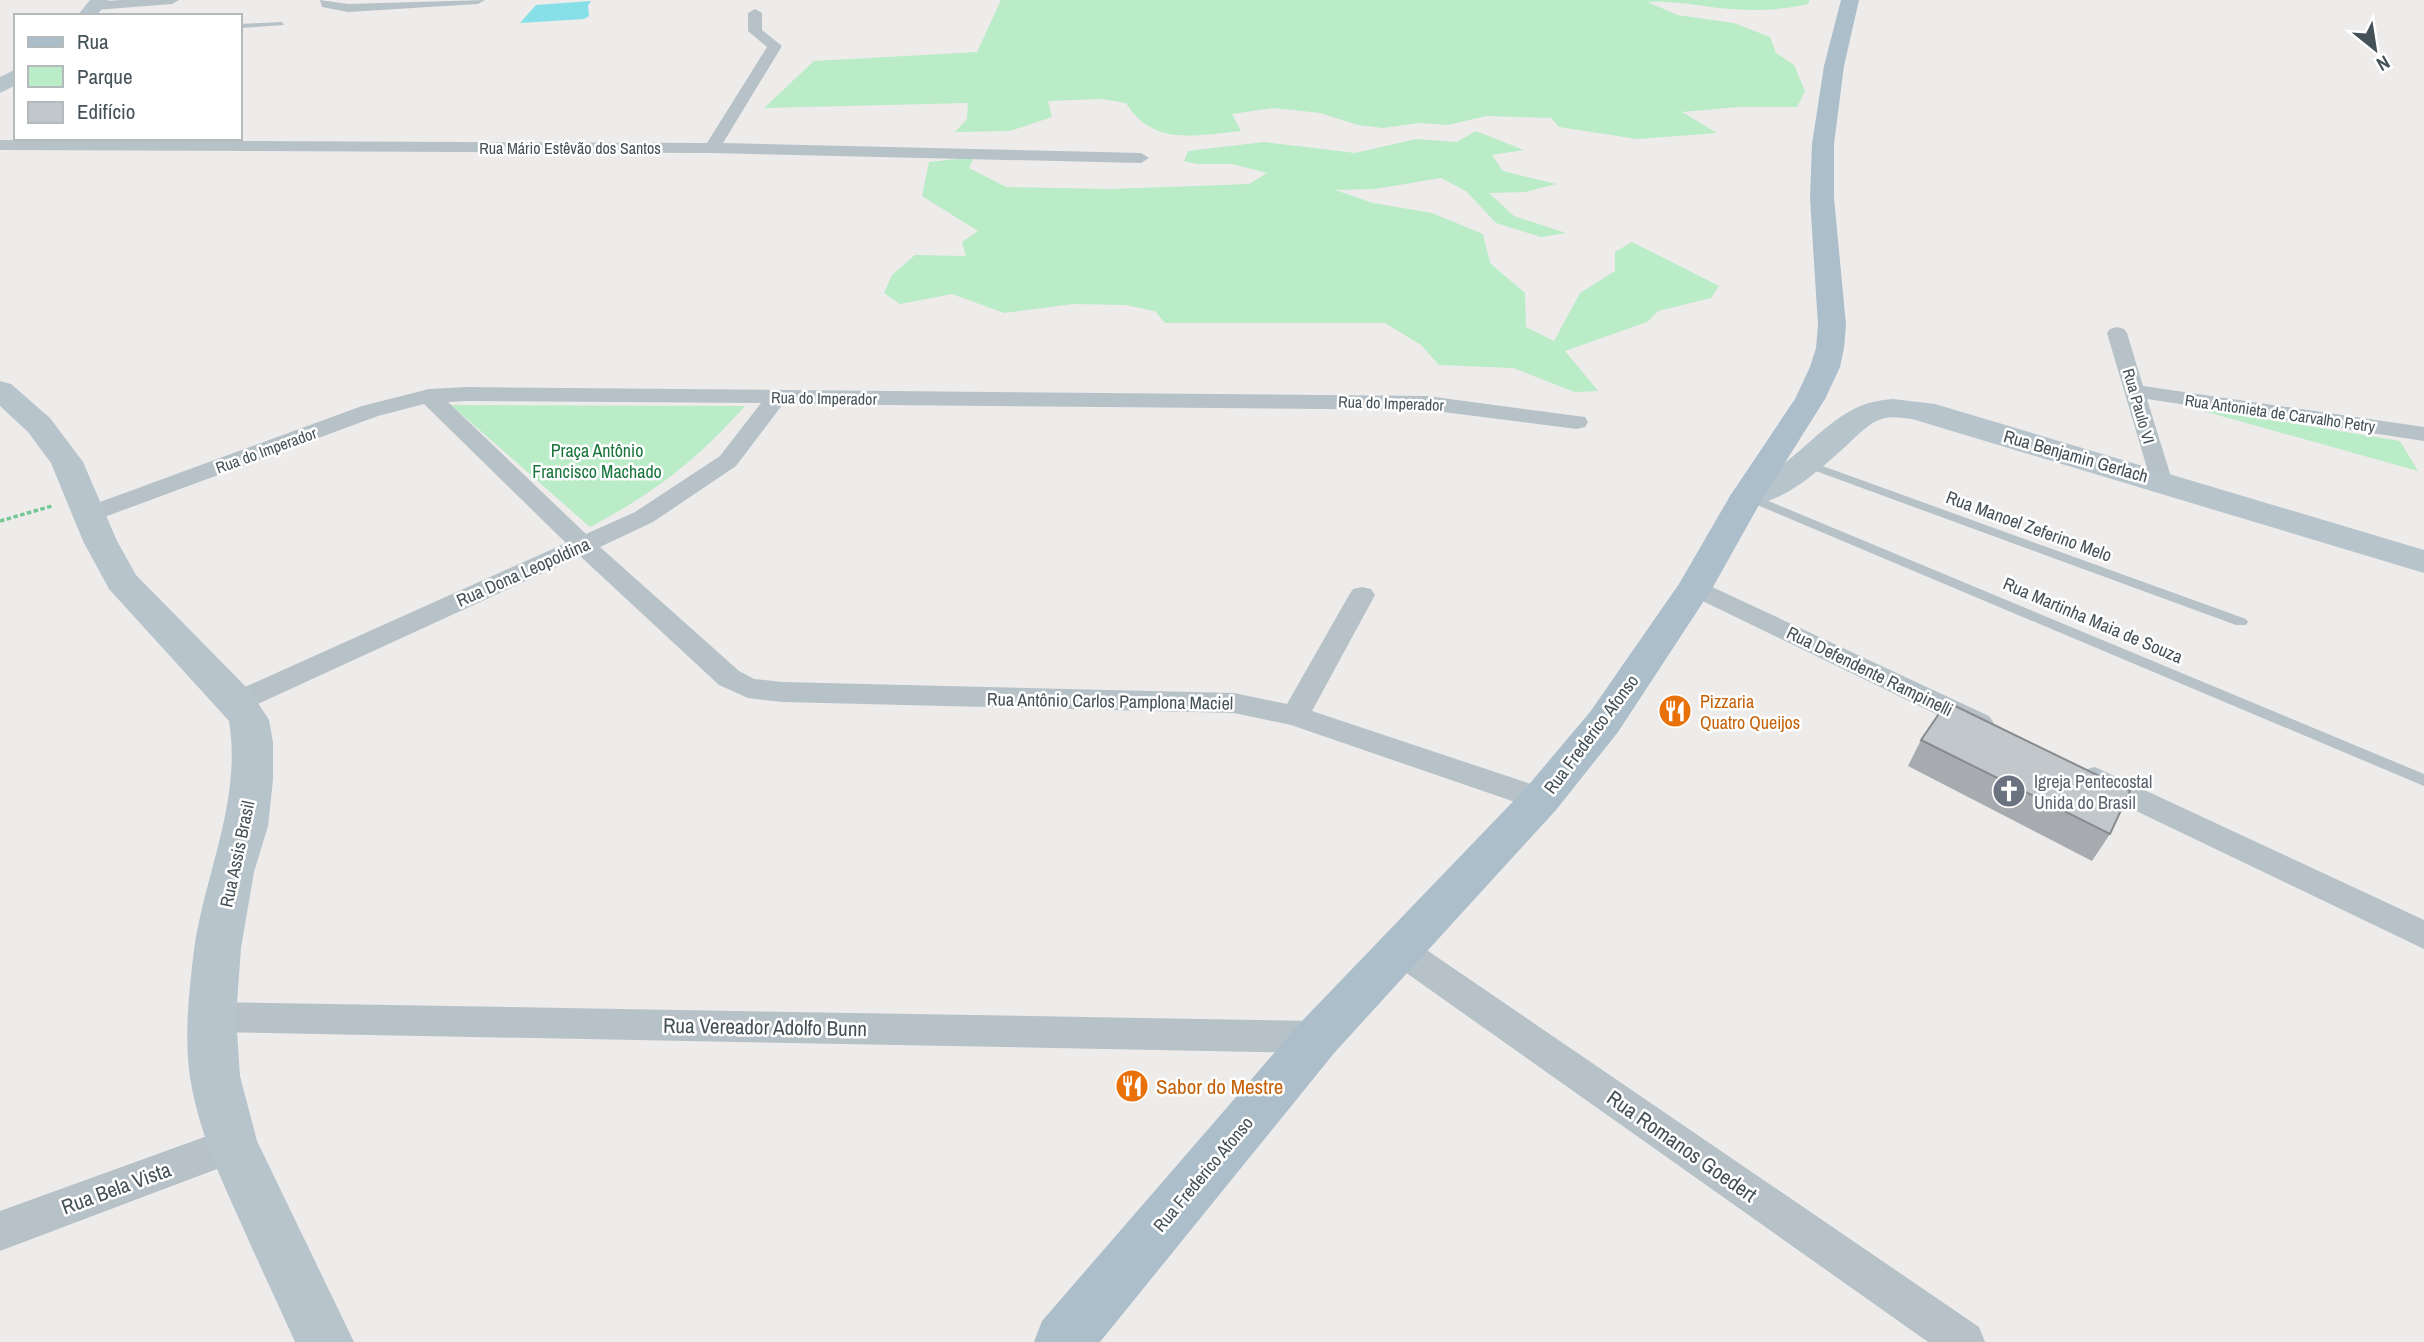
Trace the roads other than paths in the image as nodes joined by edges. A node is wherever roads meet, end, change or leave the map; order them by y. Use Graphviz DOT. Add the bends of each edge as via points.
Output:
graph roads {
  1 [pos="172,0"];
  2 [pos="327,0"];
  3 [pos="478,0"];
  4 [pos="1850,0"];
  5 [pos="93,7"];
  6 [pos="755,13"];
  7 [pos="282,24"];
  8 [pos="242,26"];
  9 [pos="0,145"];
  10 [pos="712,148"];
  11 [pos="1141,158"];
  12 [pos="2118,333"];
  13 [pos="0,390"];
  14 [pos="2135,391"];
  15 [pos="429,396"];
  16 [pos="777,397"];
  17 [pos="1577,422"];
  18 [pos="2424,434"];
  19 [pos="1806,464"];
  20 [pos="2160,480"];
  21 [pos="1747,496"];
  22 [pos="87,506"];
  23 [pos="583,545"];
  24 [pos="2424,562"];
  25 [pos="1695,587"];
  26 [pos="1362,595"];
  27 [pos="2241,622"];
  28 [pos="237,702"];
  29 [pos="1295,716"];
  30 [pos="2009,737"];
  31 [pos="2072,767"];
  32 [pos="2424,780"];
  33 [pos="1541,799"];
  34 [pos="2424,935"];
  35 [pos="1400,950"];
  36 [pos="212,1017"];
  37 [pos="1318,1037"];
  38 [pos="232,1145"];
  39 [pos="0,1231"];
  40 [pos="325,1342"];
  41 [pos="1063,1342"];
  42 [pos="1964,1342"];
  1 -- 5 [label="street"];
  2 -- 3 [label="street" via="334,7 348,8"];
  4 -- 21 [label="main road, Rua Frederico Afonso" via="1834,66 1823,144 1830,348 1810,399"];
  6 -- 10 [label="street" via="755,31 775,46"];
  7 -- 8 [label="lane"];
  9 -- 10 [label="street, Rua Mário Estêvão dos Santos"];
  10 -- 11 [label="street, Rua Mário Estêvão dos Santos"];
  12 -- 14 [label="street, Rua Paulo VI"];
  13 -- 22 [label="street, Rua Assis Brasil" via="68,462"];
  14 -- 18 [label="street, Rua Antonieta de Carvalho Petry"];
  14 -- 20 [label="street, Rua Paulo VI"];
  15 -- 16 [label="street, Rua do Imperador"];
  15 -- 22 [label="street, Rua do Imperador" via="370,411"];
  15 -- 23 [label="street"];
  16 -- 17 [label="street, Rua do Imperador" via="1427,403"];
  16 -- 23 [label="street, Rua Dona Leopoldina" via="728,461 644,517"];
  19 -- 20 [label="street, Rua Benjamin Gerlach" via="1861,418 1877,410 1905,408"];
  19 -- 21 [label="street, Rua Benjamin Gerlach"];
  19 -- 27 [label="lane, Rua Manoel Zeferino Melo"];
  20 -- 24 [label="street, Rua Benjamin Gerlach"];
  21 -- 25 [label="main road, Rua Frederico Afonso"];
  21 -- 32 [label="lane, Rua Martinha Maia de Souza"];
  22 -- 28 [label="street, Rua Assis Brasil" via="122,581"];
  23 -- 28 [label="street, Rua Dona Leopoldina"];
  23 -- 29 [label="street, Rua Antônio Carlos Pamplona Maciel" via="729,678 748,688 1234,703"];
  25 -- 30 [label="street, Rua Defendente Rampinelli"];
  25 -- 33 [label="main road, Rua Frederico Afonso" via="1623,696"];
  26 -- 29 [label="street"];
  28 -- 36 [label="street, Rua Assis Brasil" via="249,720 252,780 218,948"];
  29 -- 33 [label="street, Rua Antônio Carlos Pamplona Maciel"];
  31 -- 34 [label="street"];
  33 -- 35 [label="main road, Rua Frederico Afonso"];
  35 -- 37 [label="main road, Rua Frederico Afonso"];
  35 -- 42 [label="street, Rua Romanos Goedert"];
  36 -- 37 [label="street, Rua Vereador Adolfo Bunn"];
  36 -- 38 [label="street, Rua Assis Brasil" via="215,1076"];
  37 -- 41 [label="main road, Rua Frederico Afonso"];
  38 -- 39 [label="street, Rua Bela Vista"];
  38 -- 40 [label="street, Rua Assis Brasil"];
}
